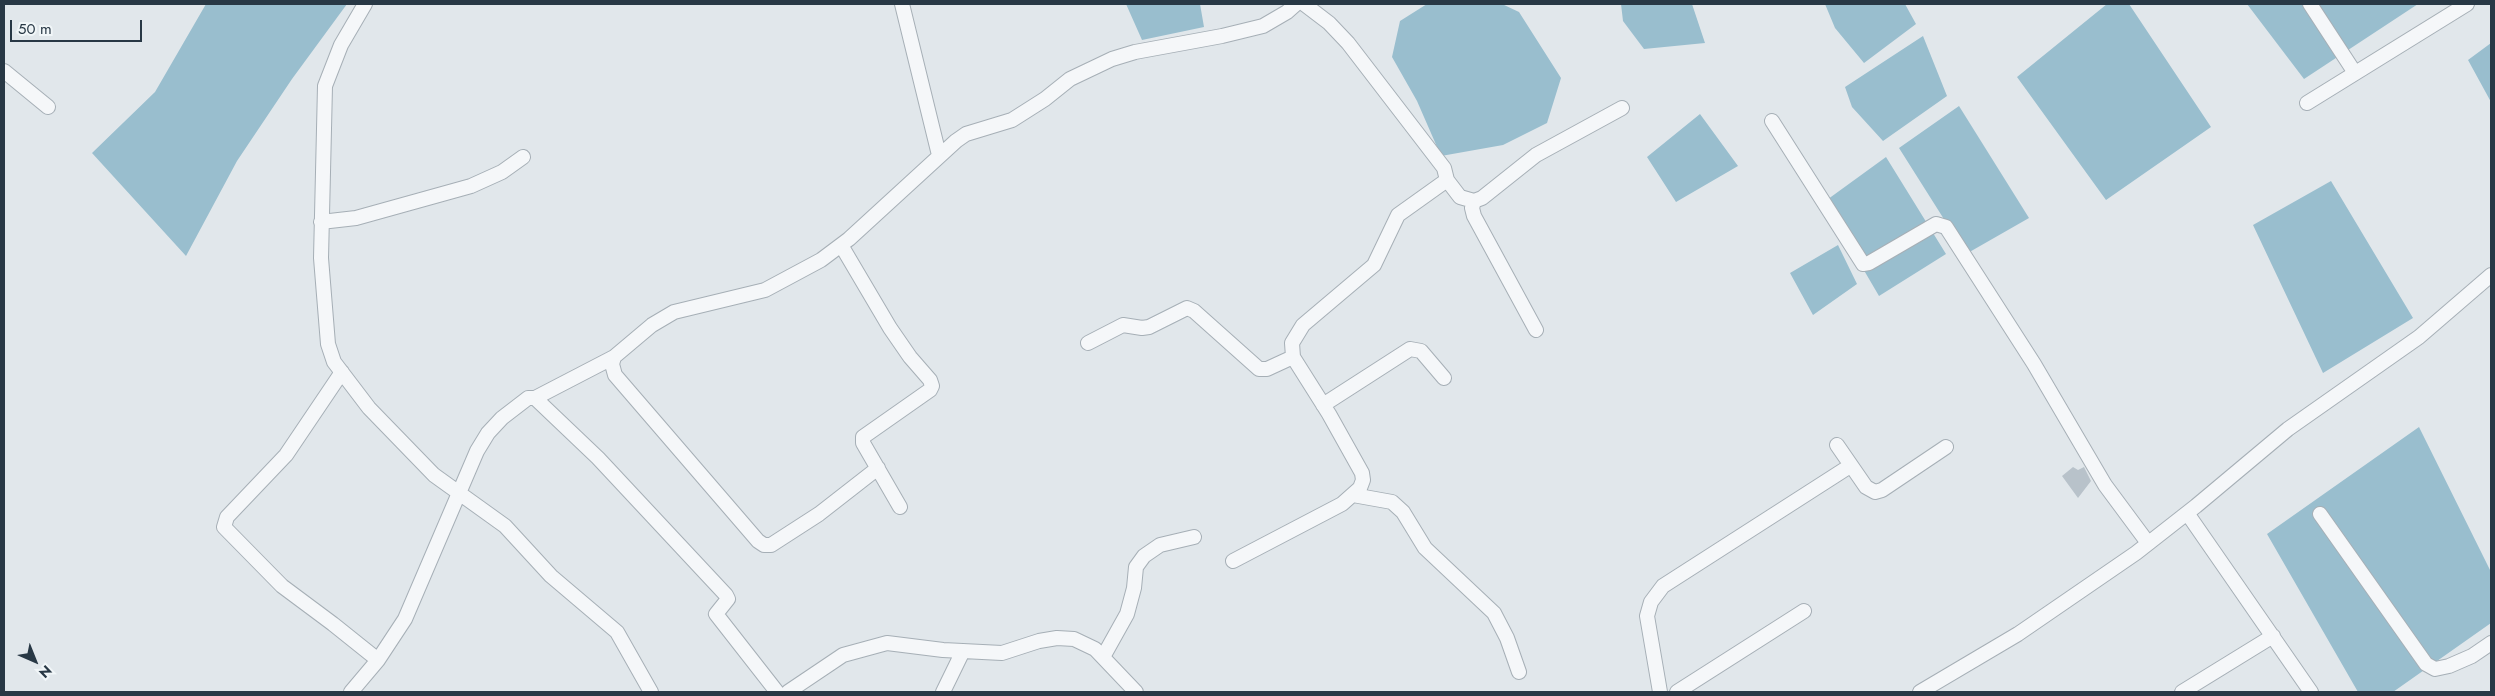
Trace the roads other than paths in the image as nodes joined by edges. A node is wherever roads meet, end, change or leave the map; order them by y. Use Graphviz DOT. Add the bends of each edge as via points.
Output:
graph roads {
  1 [pos="365,4"];
  2 [pos="902,4"];
  3 [pos="1296,4"];
  4 [pos="1304,4"];
  5 [pos="2310,4"];
  6 [pos="2467,4"];
  7 [pos="4,71"];
  8 [pos="2355,73"];
  9 [pos="2307,103"];
  10 [pos="48,107"];
  11 [pos="1622,108"];
  12 [pos="1772,121"];
  13 [pos="939,155"];
  14 [pos="522,157"];
  15 [pos="1447,180"];
  16 [pos="1474,201"];
  17 [pos="321,222"];
  18 [pos="841,245"];
  19 [pos="2491,275"];
  20 [pos="1536,330"];
  21 [pos="1088,343"];
  22 [pos="614,357"];
  23 [pos="1293,357"];
  24 [pos="342,372"];
  25 [pos="1444,378"];
  26 [pos="536,398"];
  27 [pos="1323,405"];
  28 [pos="1837,445"];
  29 [pos="1946,447"];
  30 [pos="1850,466"];
  31 [pos="878,468"];
  32 [pos="459,493"];
  33 [pos="1353,495"];
  34 [pos="900,507"];
  35 [pos="2187,513"];
  36 [pos="2320,514"];
  37 [pos="1194,537"];
  38 [pos="2148,544"];
  39 [pos="1233,561"];
  40 [pos="1804,611"];
  41 [pos="2273,636"];
  42 [pos="2491,643"];
  43 [pos="963,651"];
  44 [pos="1104,658"];
  45 [pos="378,660"];
  46 [pos="1519,672"];
  47 [pos="1937,688"];
  48 [pos="351,692"];
  49 [pos="651,692"];
  50 [pos="777,692"];
  51 [pos="788,692"];
  52 [pos="943,692"];
  53 [pos="1136,692"];
  54 [pos="1660,692"];
  55 [pos="1677,692"];
  56 [pos="1920,692"];
  57 [pos="2182,692"];
  58 [pos="2311,692"];
  1 -- 17 [label="street" via="341,45 325,86"];
  2 -- 13 [label="street"];
  3 -- 13 [label="street" via="1263,26 1112,59 1070,79 1012,120 966,134"];
  4 -- 15 [label="street" via="1330,22 1348,43 1444,168"];
  5 -- 8 [label="street"];
  6 -- 8 [label="street"];
  7 -- 10 [label="street"];
  8 -- 9 [label="street"];
  11 -- 16 [label="street" via="1536,155"];
  12 -- 38 [label="street" via="1863,264 1936,224 1946,227 2034,364 2105,486"];
  13 -- 18 [label="street"];
  14 -- 17 [label="street" via="502,172 471,186 356,218"];
  15 -- 16 [label="street" via="1460,197"];
  15 -- 23 [label="street" via="1398,215 1374,265 1296,334 1291,351"];
  16 -- 20 [label="street" via="1474,216"];
  17 -- 24 [label="street" via="328,344 334,362"];
  18 -- 22 [label="street" via="791,278 765,290 670,314"];
  18 -- 31 [label="street" via="890,328 932,386 863,437"];
  19 -- 35 [label="street" via="2420,337 2288,429"];
  21 -- 23 [label="street" via="1123,325 1149,327 1187,308 1259,369 1268,369"];
  22 -- 26 [label="street"];
  22 -- 31 [label="street" via="615,375 764,545 772,545 819,514"];
  23 -- 27 [label="street"];
  24 -- 32 [label="street" via="395,437 446,485"];
  24 -- 45 [label="street" via="286,454 226,517 224,528 282,586"];
  25 -- 27 [label="street" via="1421,351 1410,349"];
  26 -- 32 [label="street" via="528,398 519,404 488,433"];
  26 -- 50 [label="street" via="598,458 726,595 728,599 716,614"];
  27 -- 33 [label="street" via="1362,473 1360,488"];
  28 -- 30 [label="street"];
  29 -- 30 [label="street" via="1875,492 1866,487"];
  30 -- 54 [label="street" via="1663,586 1651,602 1647,616"];
  31 -- 34 [label="street"];
  32 -- 45 [label="street" via="405,619"];
  32 -- 49 [label="street" via="505,526 551,576 617,632"];
  33 -- 39 [label="street" via="1342,504"];
  33 -- 46 [label="street" via="1392,502 1403,512 1425,548 1494,613"];
  35 -- 38 [label="street"];
  35 -- 41 [label="street"];
  36 -- 42 [label="street" via="2426,664 2435,669 2449,666"];
  37 -- 44 [label="street" via="1160,545 1144,556 1136,567 1127,614"];
  38 -- 47 [label="street"];
  40 -- 55 [label="street"];
  41 -- 57 [label="street"];
  41 -- 58 [label="street"];
  43 -- 44 [label="street" via="1002,653 1057,638 1074,640 1094,649"];
  43 -- 51 [label="street" via="886,643 863,648 843,655"];
  43 -- 52 [label="street"];
  44 -- 53 [label="street"];
  45 -- 48 [label="street"];
  47 -- 56 [label="street"];
}
